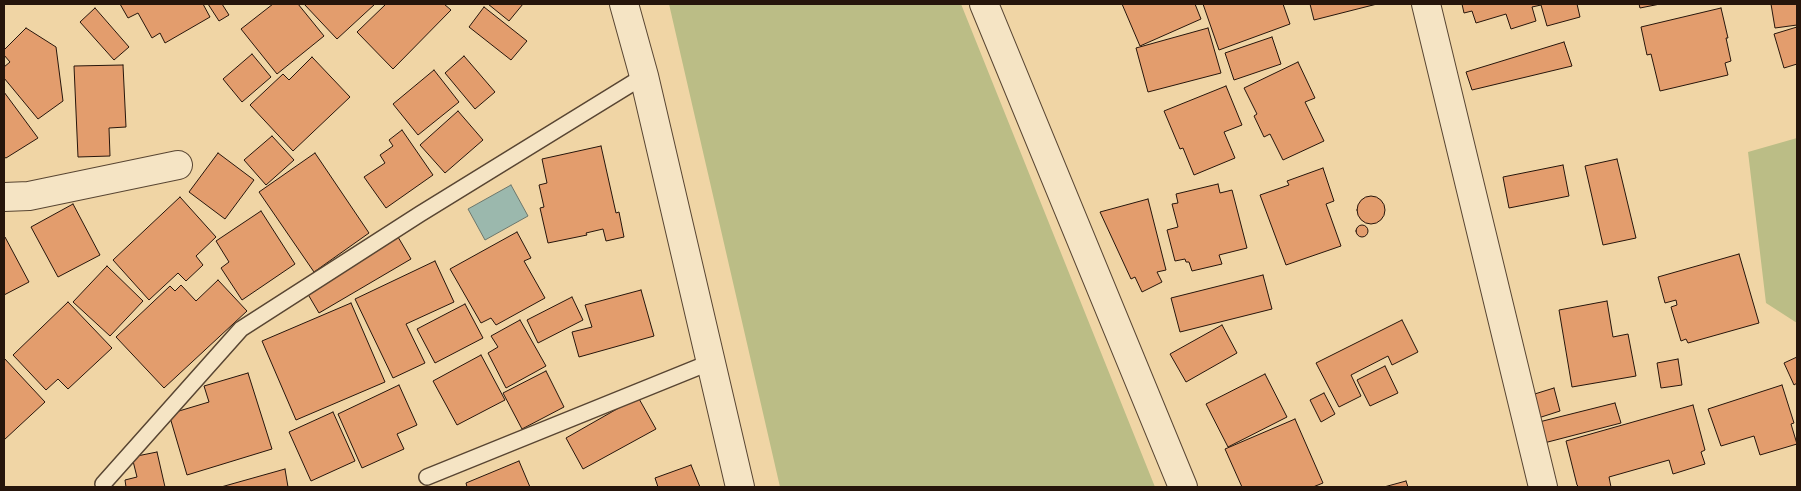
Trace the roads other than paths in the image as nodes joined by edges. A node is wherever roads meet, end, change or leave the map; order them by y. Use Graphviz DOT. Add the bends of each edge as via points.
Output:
graph roads {
  1 [pos="624,4"];
  2 [pos="984,4"];
  3 [pos="1426,4"];
  4 [pos="644,76"];
  5 [pos="178,165"];
  6 [pos="4,198"];
  7 [pos="711,362"];
  8 [pos="427,477"];
  9 [pos="103,484"];
  10 [pos="740,487"];
  11 [pos="1183,487"];
  12 [pos="1543,487"];
  1 -- 4 [label="street"];
  2 -- 11 [label="street"];
  3 -- 12 [label="street"];
  4 -- 7 [label="street"];
  4 -- 9 [label="lane" via="241,329"];
  5 -- 6 [label="street" via="29,196"];
  7 -- 8 [label="lane"];
  7 -- 10 [label="street"];
}
